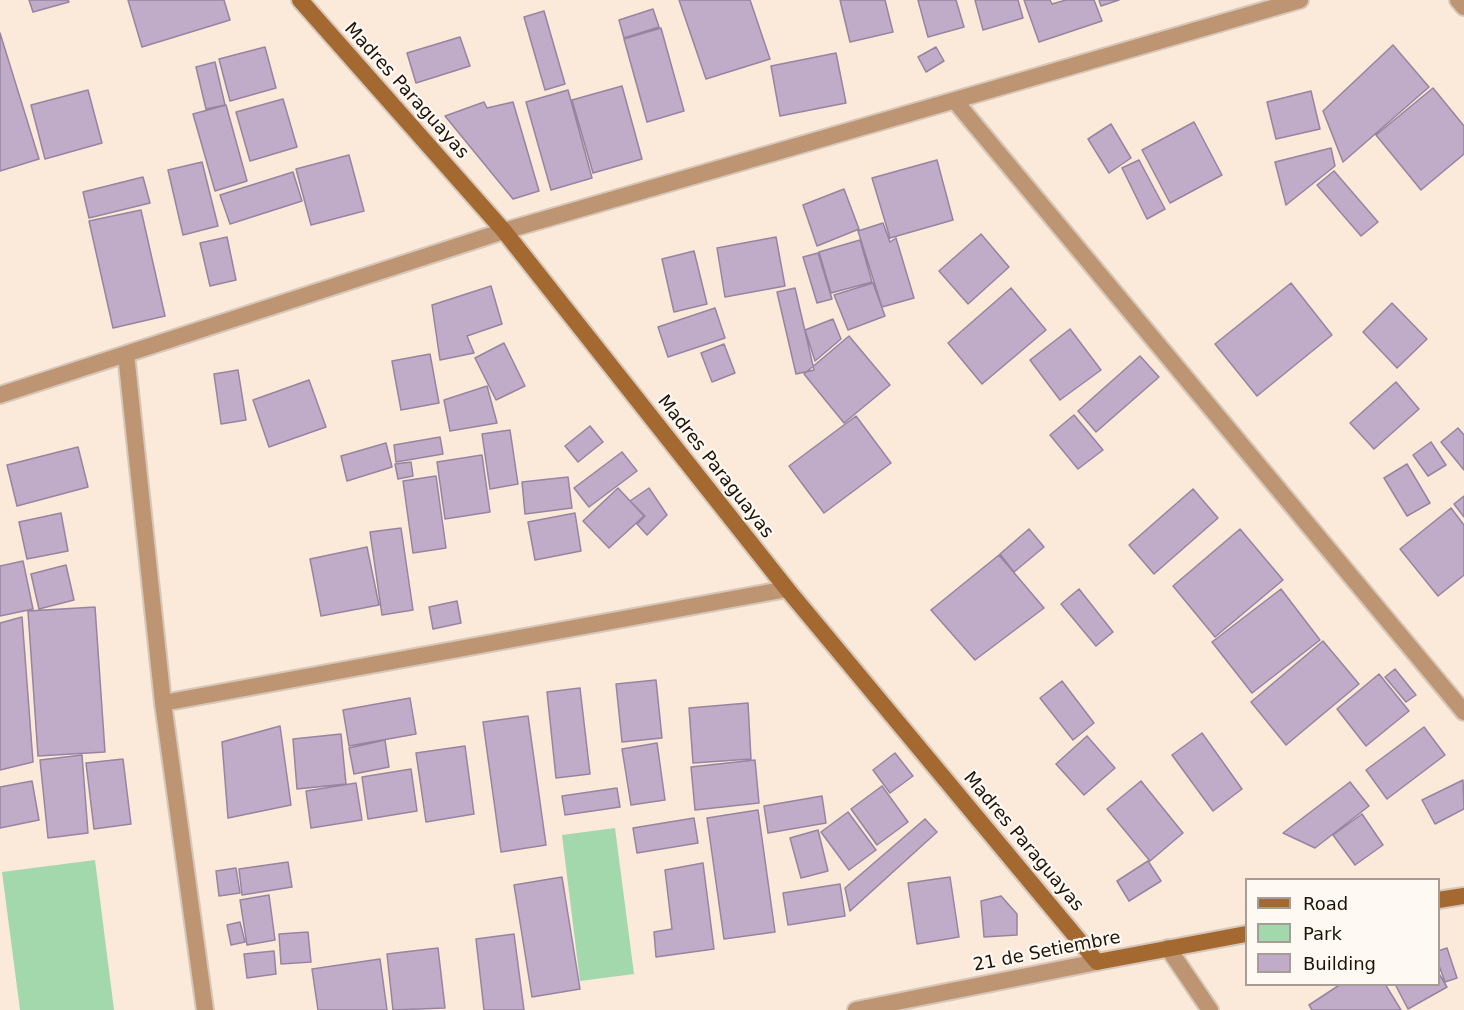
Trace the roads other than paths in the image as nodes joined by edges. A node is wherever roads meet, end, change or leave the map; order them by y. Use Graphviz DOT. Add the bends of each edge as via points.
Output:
graph roads {
  1 [pos="300,0"];
  2 [pos="1300,0"];
  3 [pos="1458,0"];
  4 [pos="1464,7"];
  5 [pos="955,101"];
  6 [pos="504,231"];
  7 [pos="126,354"];
  8 [pos="0,395"];
  9 [pos="787,589"];
  10 [pos="163,703"];
  11 [pos="1464,712"];
  12 [pos="1464,896"];
  13 [pos="1440,900"];
  14 [pos="1245,934"];
  15 [pos="1168,948"];
  16 [pos="1097,962"];
  17 [pos="205,1010"];
  18 [pos="856,1010"];
  19 [pos="1210,1010"];
  1 -- 6 [label="main road, Madres Paraguayas"];
  2 -- 5 [label="street"];
  3 -- 4 [label="street"];
  5 -- 6 [label="street"];
  5 -- 11 [label="street"];
  6 -- 7 [label="street"];
  6 -- 9 [label="main road, Madres Paraguayas"];
  7 -- 8 [label="street"];
  7 -- 10 [label="street"];
  9 -- 10 [label="street"];
  9 -- 16 [label="main road, Madres Paraguayas"];
  10 -- 17 [label="street"];
  12 -- 13 [label="main road"];
  14 -- 15 [label="main road, 21 de Setiembre"];
  15 -- 16 [label="main road, 21 de Setiembre"];
  15 -- 19 [label="street"];
  16 -- 18 [label="street, 21 de Setiembre"];
}
